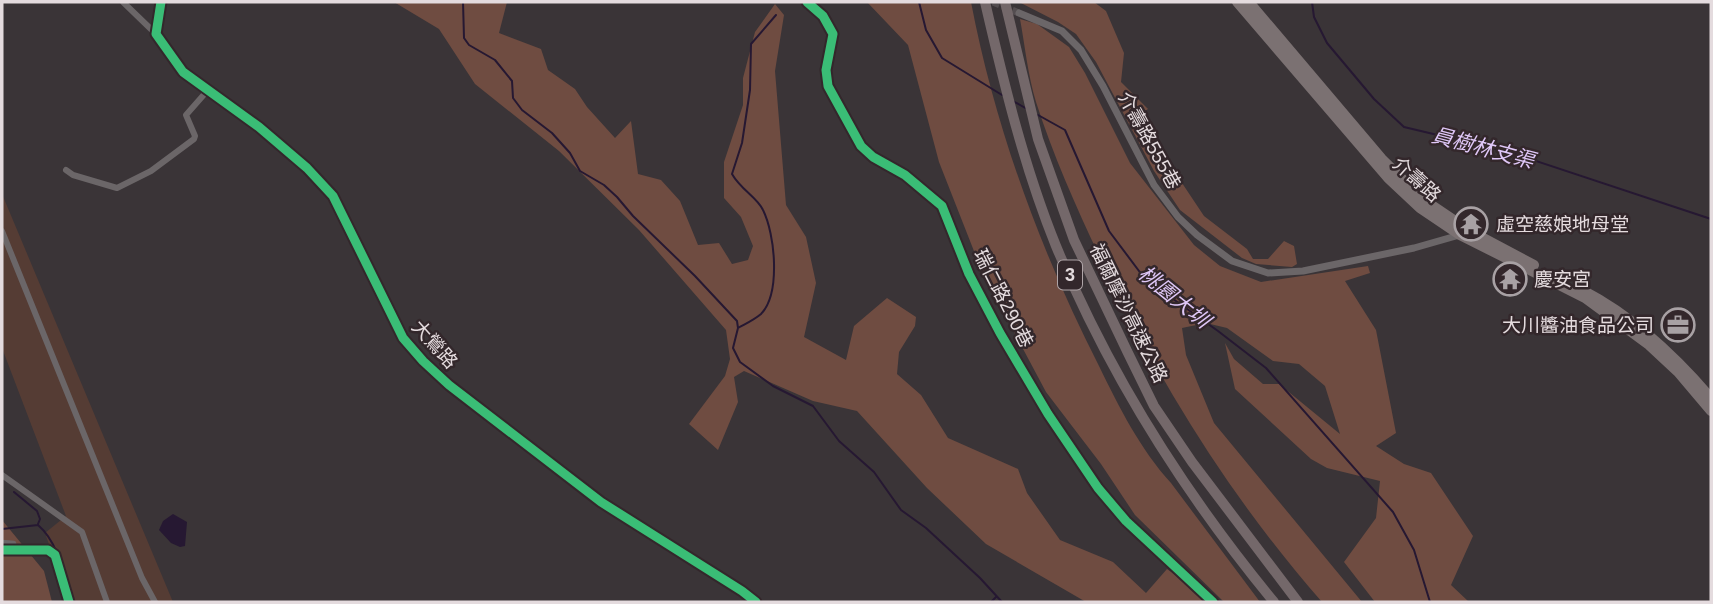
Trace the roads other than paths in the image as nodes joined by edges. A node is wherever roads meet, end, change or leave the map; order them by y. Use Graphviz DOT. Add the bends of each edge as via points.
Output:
graph roads {
  1 [pos="123,2"];
  2 [pos="160,2"];
  3 [pos="807,2"];
  4 [pos="985,2"];
  5 [pos="1005,2"];
  6 [pos="1237,2"];
  7 [pos="1249,2"];
  8 [pos="1019,13"];
  9 [pos="156,34"];
  10 [pos="208,90"];
  11 [pos="66,170"];
  12 [pos="2,231"];
  13 [pos="1465,233"];
  14 [pos="1711,398"];
  15 [pos="1711,411"];
  16 [pos="2,475"];
  17 [pos="2,542"];
  18 [pos="2,547"];
  19 [pos="107,602"];
  20 [pos="155,602"];
  21 [pos="756,602"];
  22 [pos="1213,602"];
  23 [pos="1274,602"];
  24 [pos="1298,602"];
  1 -- 9 [label="street"];
  2 -- 9 [label="street"];
  3 -- 22 [label="street, 瑞仁路290巷" via="823,16 833,34 826,70 828,86 861,146 942,205 969,274 1000,333 1091,477 1126,521"];
  4 -- 23 [label="highway, 福爾摩沙高速公路 / 3" via="1016,128 1056,245 1110,362 1205,512"];
  5 -- 24 [label="highway, 福爾摩沙高速公路 / 3" via="1038,139 1074,240 1154,406"];
  6 -- 13 [label="main road, 介壽路" via="1388,178 1420,208"];
  7 -- 13 [label="main road, 介壽路" via="1381,159"];
  8 -- 13 [label="street, 介壽路555巷" via="1062,31 1081,50 1154,186 1178,217 1232,261 1268,273 1303,271"];
  9 -- 10 [label="street, 大鶯路" via="183,72"];
  10 -- 11 [label="street" via="186,115 194,139 151,171 117,188"];
  10 -- 21 [label="street, 大鶯路" via="259,127 333,196 403,338 423,361 601,502"];
  12 -- 20 [label="street"];
  13 -- 14 [label="main road, 介壽路" via="1600,300 1677,359"];
  13 -- 15 [label="main road, 介壽路" via="1585,298 1649,345"];
  16 -- 19 [label="street" via="82,532"];
  17 -- 18 [label="street" via="14,542 14,548"];
}
